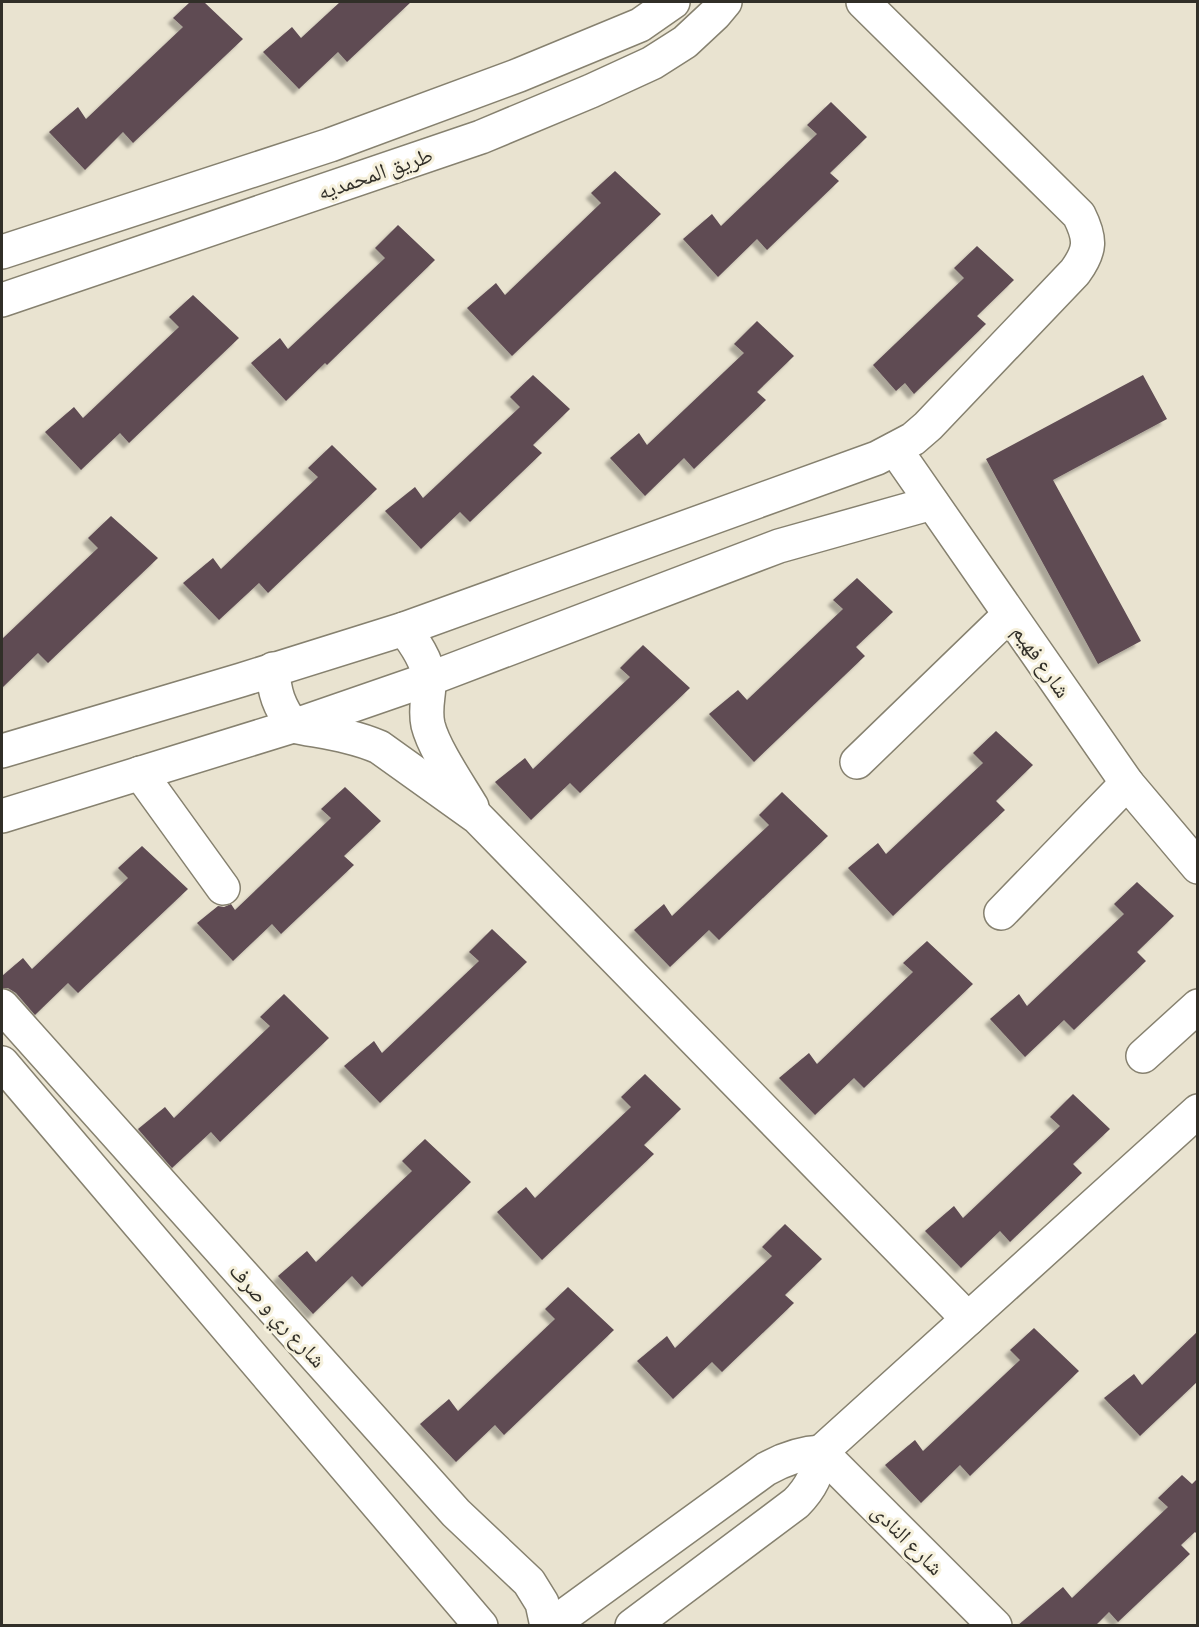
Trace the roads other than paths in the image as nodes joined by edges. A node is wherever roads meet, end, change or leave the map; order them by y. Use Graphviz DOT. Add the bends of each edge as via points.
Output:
graph roads {
  1 [pos="673,2"];
  2 [pos="725,2"];
  3 [pos="863,2"];
  4 [pos="2,252"];
  5 [pos="2,300"];
  6 [pos="895,449"];
  7 [pos="932,503"];
  8 [pos="1009,615"];
  9 [pos="404,628"];
  10 [pos="273,669"];
  11 [pos="429,679"];
  12 [pos="293,726"];
  13 [pos="2,751"];
  14 [pos="857,762"];
  15 [pos="140,773"];
  16 [pos="1127,783"];
  17 [pos="2,816"];
  18 [pos="477,817"];
  19 [pos="1197,867"];
  20 [pos="223,888"];
  21 [pos="1000,913"];
  22 [pos="2,1006"];
  23 [pos="1197,1006"];
  24 [pos="1143,1056"];
  25 [pos="2,1063"];
  26 [pos="1197,1111"];
  27 [pos="968,1319"];
  28 [pos="821,1452"];
  29 [pos="481,1626"];
  30 [pos="548,1626"];
  31 [pos="632,1626"];
  32 [pos="995,1626"];
  1 -- 4 [label="street, طريق المحمديه" via="640,25 508,79 330,145"];
  2 -- 5 [label="street, طريق المحمديه" via="685,42 652,63 481,137"];
  3 -- 6 [label="street" via="1079,215 1088,244 1084,260 1075,272 934,420"];
  6 -- 7 [label="street, شارع فهيم"];
  6 -- 9 [label="street"];
  7 -- 8 [label="street, شارع فهيم"];
  7 -- 11 [label="street" via="779,546"];
  8 -- 14 [label="street"];
  8 -- 16 [label="street, شارع فهيم"];
  9 -- 10 [label="street"];
  9 -- 11 [label="street" via="420,652"];
  10 -- 12 [label="street" via="277,700"];
  10 -- 13 [label="street"];
  11 -- 12 [label="street"];
  11 -- 18 [label="street" via="426,711 431,736"];
  12 -- 15 [label="street"];
  12 -- 18 [label="street" via="379,747"];
  15 -- 17 [label="street"];
  15 -- 20 [label="street"];
  16 -- 19 [label="street, شارع فهيم"];
  16 -- 21 [label="street"];
  18 -- 27 [label="street"];
  22 -- 30 [label="street, شارع ري و صرف" via="456,1513 529,1582 542,1604"];
  23 -- 24 [label="street"];
  25 -- 29 [label="street, شارع ري و صرف"];
  26 -- 27 [label="street"];
  27 -- 28 [label="street"];
  28 -- 30 [label="street" via="792,1456 766,1469"];
  28 -- 31 [label="street" via="814,1480 796,1503"];
  28 -- 32 [label="street, شارع النادى"];
}
